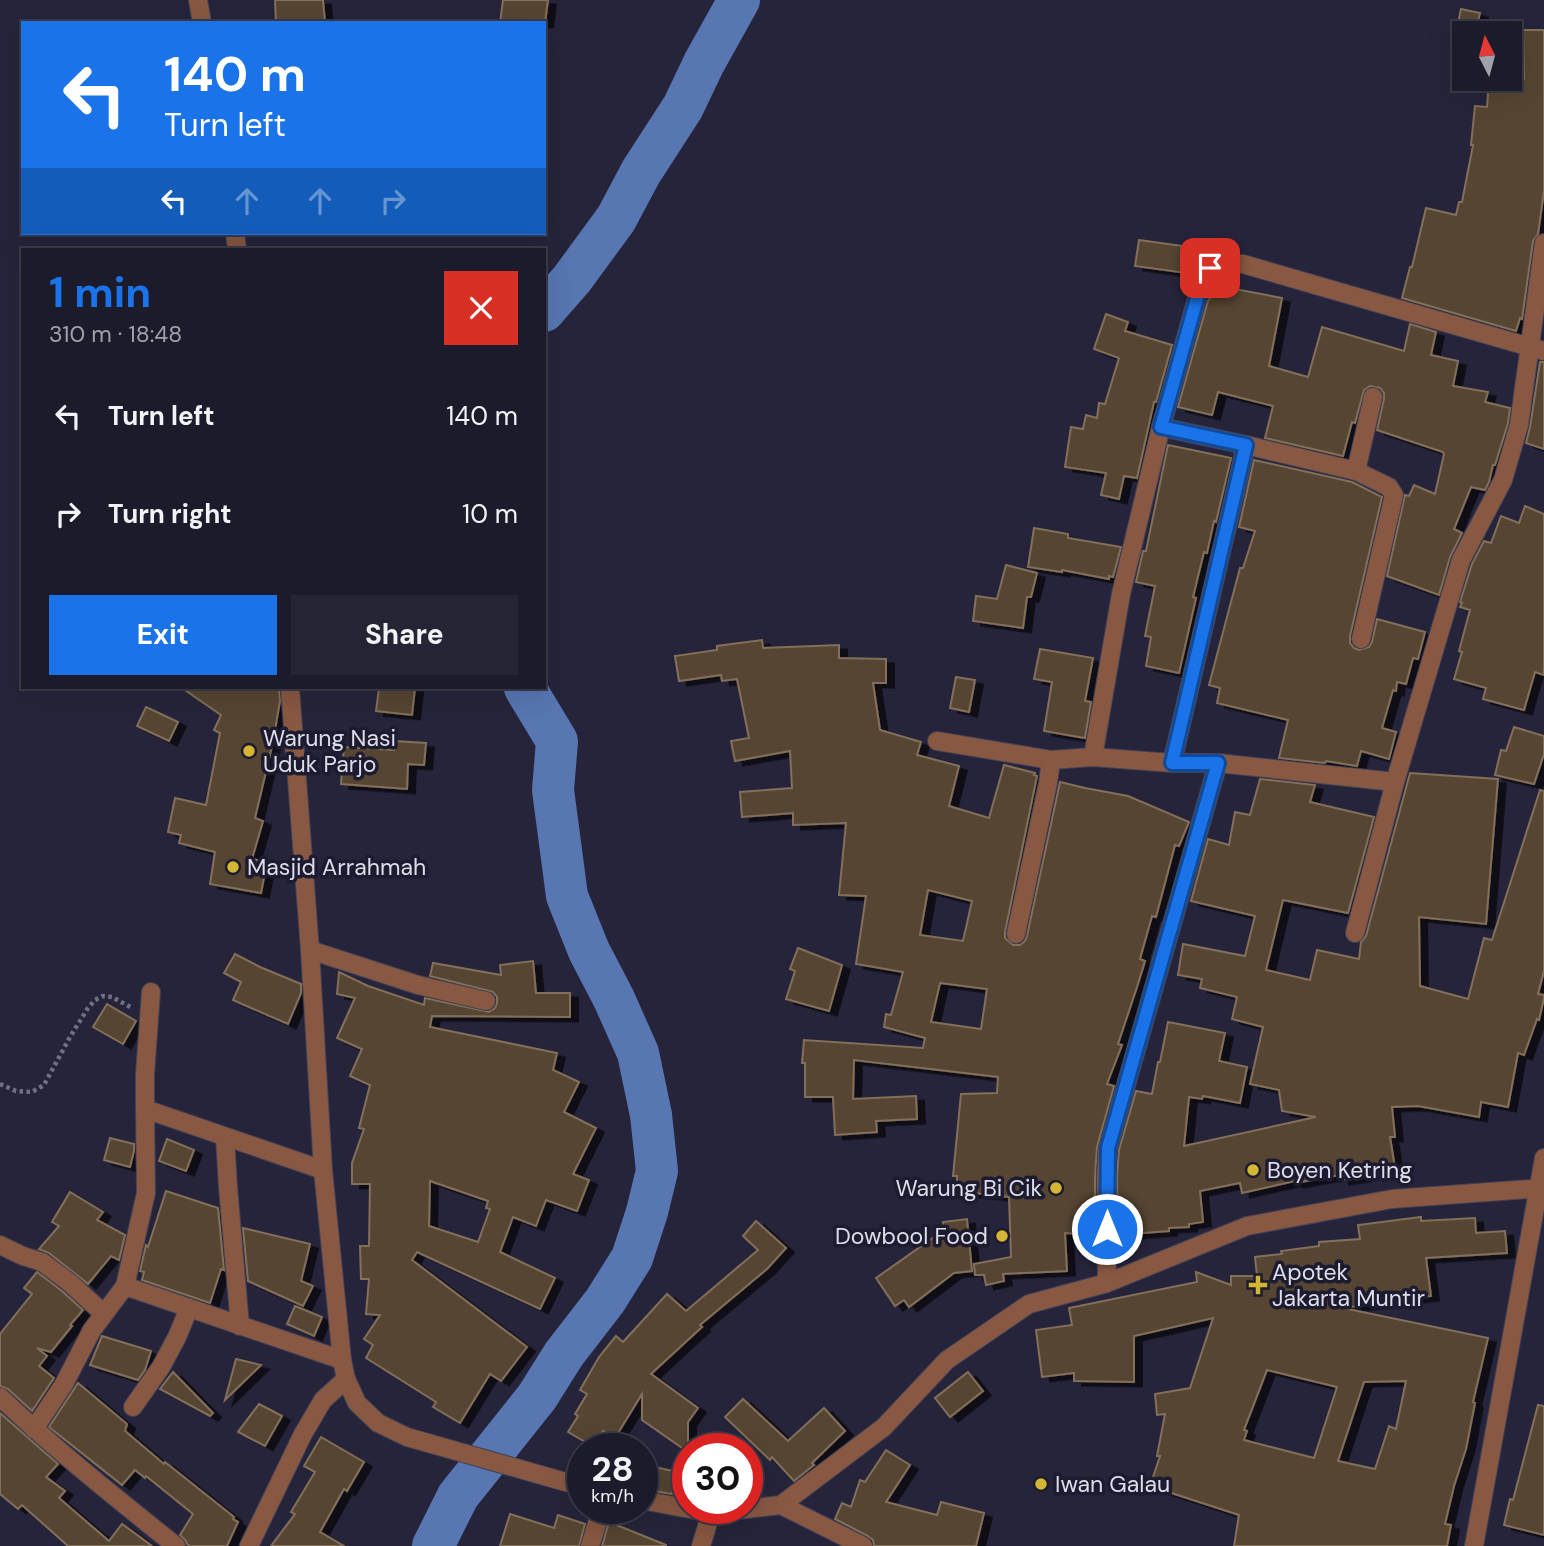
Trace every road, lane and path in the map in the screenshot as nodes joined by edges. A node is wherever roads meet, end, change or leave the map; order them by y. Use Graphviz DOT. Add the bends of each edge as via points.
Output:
graph roads {
  1 [pos="198,0"];
  2 [pos="202,21"];
  3 [pos="1544,243"];
  4 [pos="1536,349"];
  5 [pos="1373,397"];
  6 [pos="1161,427"];
  7 [pos="1246,445"];
  8 [pos="1356,471"];
  9 [pos="1361,639"];
  10 [pos="290,689"];
  11 [pos="937,741"];
  12 [pos="1093,757"];
  13 [pos="1051,760"];
  14 [pos="1172,763"];
  15 [pos="1218,763"];
  16 [pos="1395,782"];
  17 [pos="1355,933"];
  18 [pos="1016,934"];
  19 [pos="310,950"];
  20 [pos="150,992"];
  21 [pos="486,1001"];
  22 [pos="149,1019"];
  23 [pos="0,1084"];
  24 [pos="145,1109"];
  25 [pos="225,1137"];
  26 [pos="1544,1158"];
  27 [pos="323,1170"];
  28 [pos="1541,1188"];
  29 [pos="0,1245"];
  30 [pos="1107,1283"];
  31 [pos="125,1286"];
  32 [pos="189,1308"];
  33 [pos="104,1314"];
  34 [pos="240,1326"];
  35 [pos="342,1360"];
  36 [pos="346,1379"];
  37 [pos="0,1397"];
  38 [pos="133,1407"];
  39 [pos="34,1429"];
  40 [pos="567,1483"];
  41 [pos="781,1505"];
  42 [pos="763,1507"];
  43 [pos="597,1524"];
  44 [pos="708,1524"];
  45 [pos="176,1546"];
  46 [pos="249,1546"];
  47 [pos="590,1546"];
  48 [pos="701,1546"];
  49 [pos="863,1546"];
  50 [pos="1474,1546"];
  1 -- 2 [label="street"];
  3 -- 4 [label="street"];
  4 -- 6 [label="street" via="1243,264 1225,264 1210,268 1203,277"];
  4 -- 16 [label="street" via="1503,480 1461,561"];
  5 -- 8 [label="street"];
  6 -- 7 [label="street"];
  6 -- 12 [label="street" via="1121,594"];
  7 -- 8 [label="street"];
  7 -- 14 [label="street"];
  8 -- 9 [label="street" via="1389,487 1394,495"];
  10 -- 19 [label="street"];
  11 -- 13 [label="street"];
  12 -- 13 [label="street"];
  12 -- 14 [label="street"];
  13 -- 18 [label="street"];
  14 -- 15 [label="street"];
  15 -- 16 [label="street"];
  15 -- 30 [label="street" via="1108,1148"];
  16 -- 17 [label="street"];
  19 -- 21 [label="street" via="418,985"];
  19 -- 27 [label="street"];
  20 -- 22 [label="street"];
  22 -- 23 [label="path" via="103,996 88,1008 44,1085 32,1092"];
  22 -- 24 [label="street"];
  24 -- 25 [label="street"];
  24 -- 31 [label="street" via="146,1193"];
  25 -- 27 [label="street"];
  25 -- 34 [label="street"];
  26 -- 28 [label="street"];
  27 -- 35 [label="street"];
  28 -- 30 [label="street" via="1392,1199 1247,1226"];
  28 -- 50 [label="street"];
  29 -- 33 [label="street" via="42,1262"];
  30 -- 41 [label="street" via="1029,1304 947,1360 884,1427"];
  31 -- 32 [label="street"];
  31 -- 33 [label="street"];
  32 -- 34 [label="street"];
  32 -- 38 [label="street" via="161,1367"];
  33 -- 39 [label="street"];
  34 -- 35 [label="street"];
  35 -- 36 [label="street"];
  36 -- 40 [label="street" via="356,1403 378,1423 407,1437"];
  36 -- 46 [label="street" via="323,1401 303,1434"];
  37 -- 39 [label="street"];
  39 -- 45 [label="street"];
  41 -- 42 [label="street"];
  41 -- 49 [label="street"];
  43 -- 47 [label="street"];
  44 -- 48 [label="street"];
}
